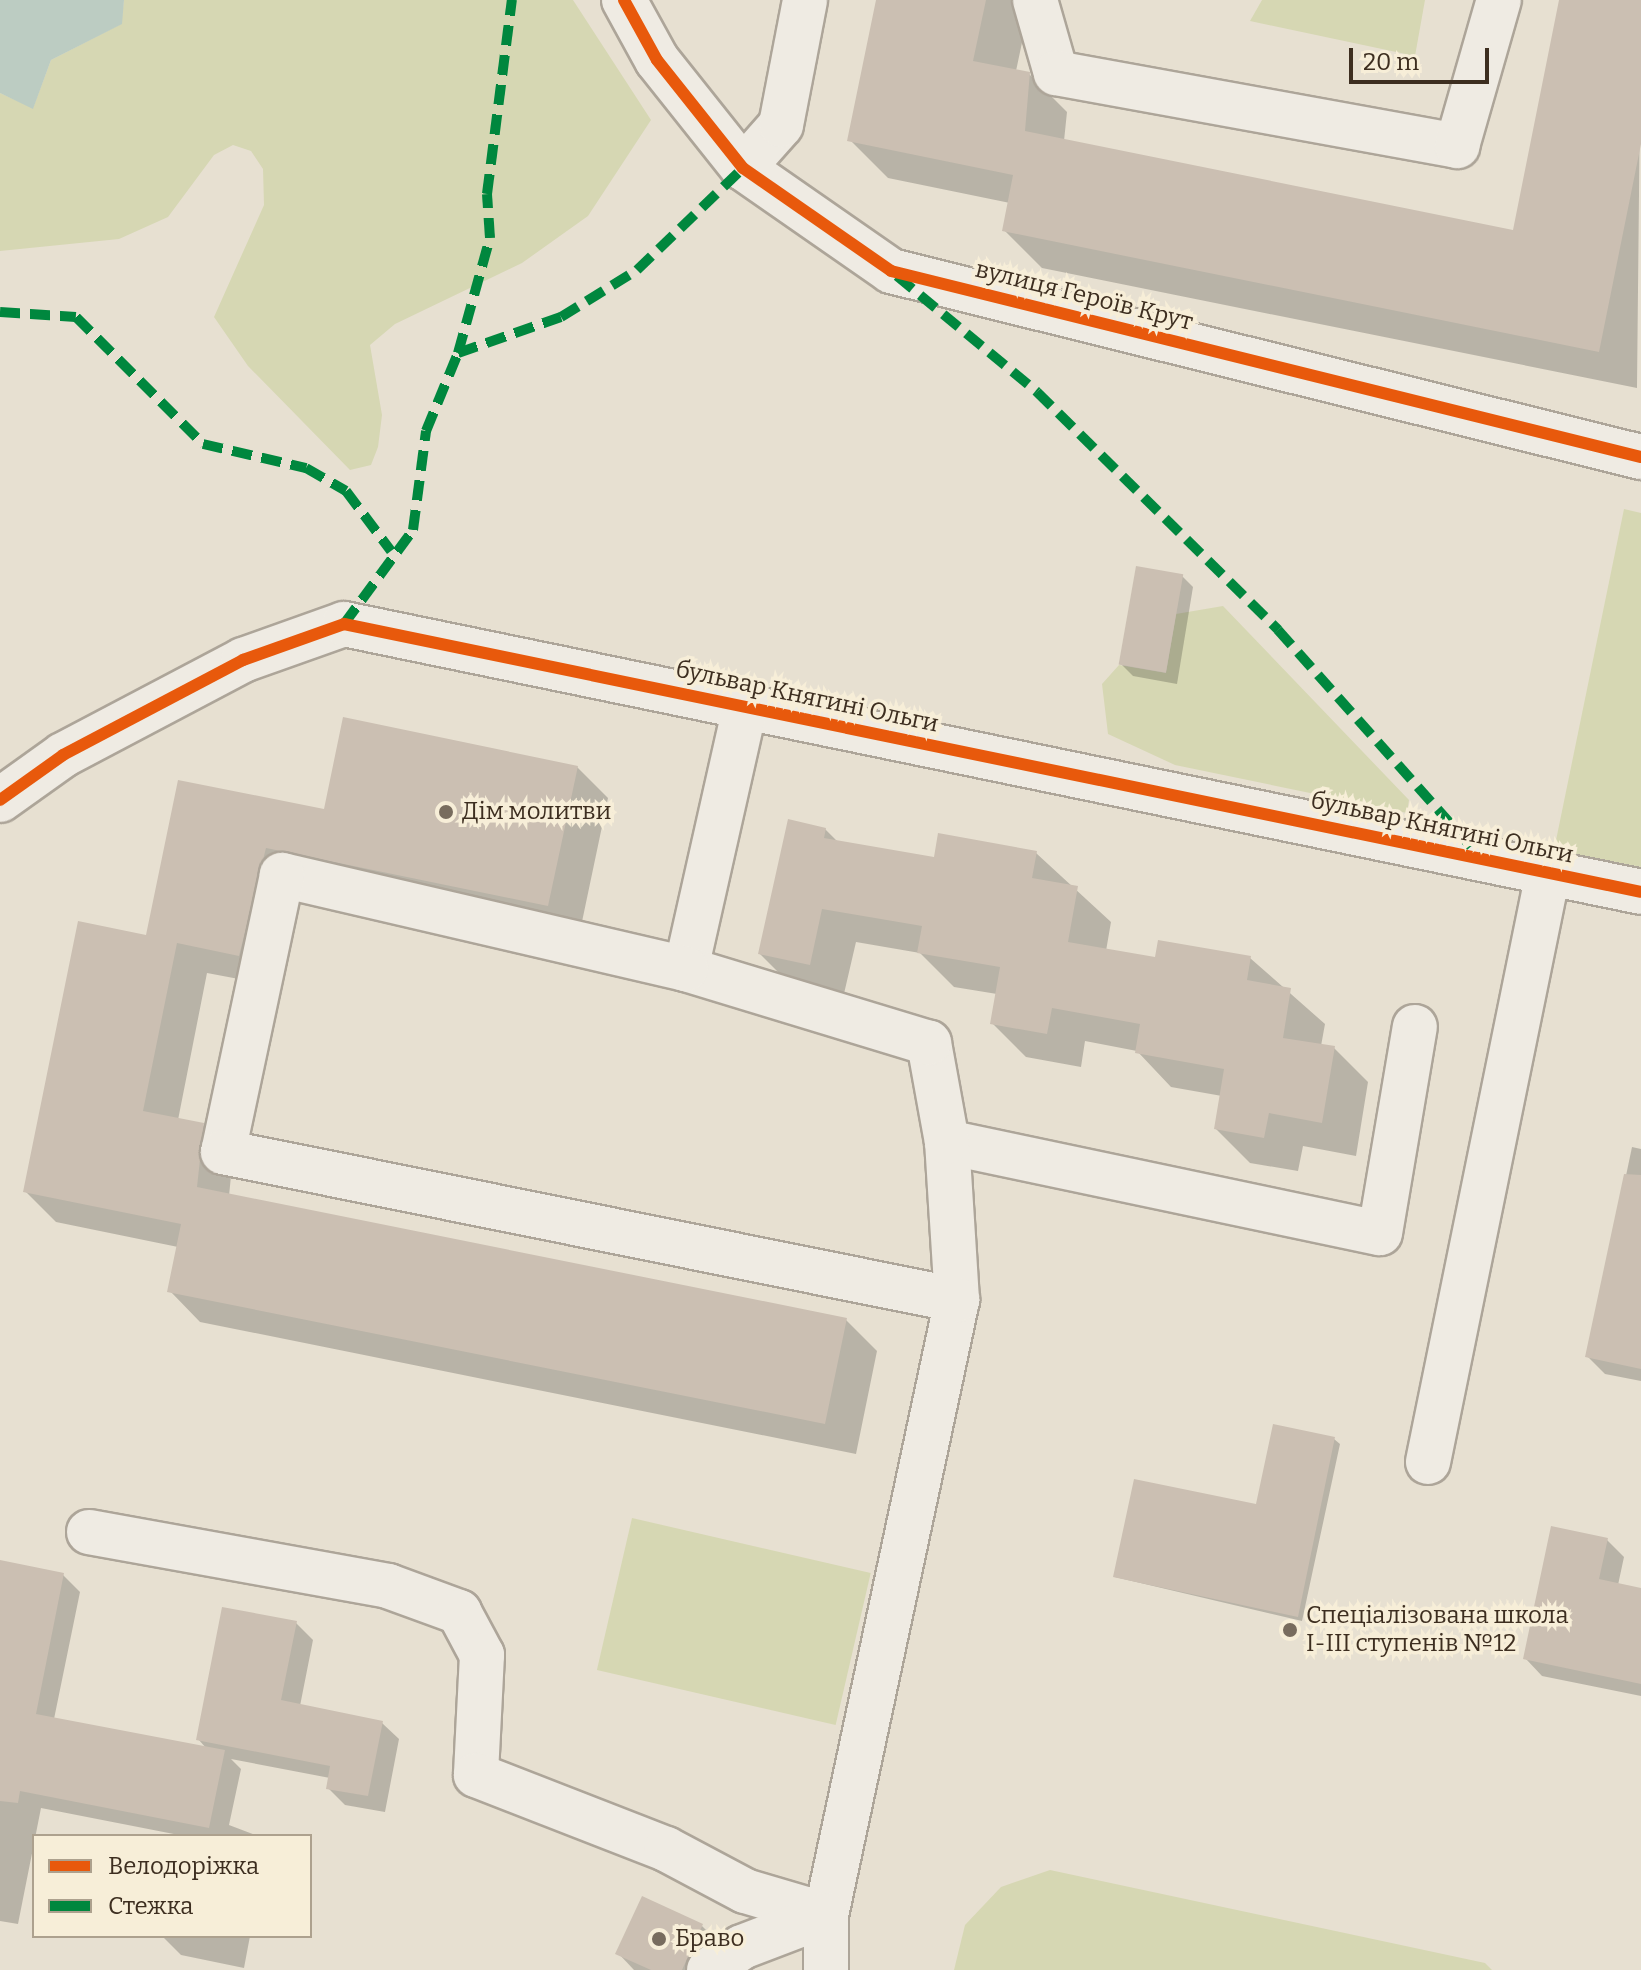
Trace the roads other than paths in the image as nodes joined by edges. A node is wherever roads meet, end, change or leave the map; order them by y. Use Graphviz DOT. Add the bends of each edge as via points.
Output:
graph roads {
  1 [pos="624,0"];
  2 [pos="805,0"];
  3 [pos="1035,0"];
  4 [pos="1499,0"];
  5 [pos="743,168"];
  6 [pos="1638,445"];
  7 [pos="745,707"];
  8 [pos="0,800"];
  9 [pos="1548,873"];
  10 [pos="1641,892"];
  11 [pos="686,969"];
  12 [pos="1415,1027"];
  13 [pos="947,1142"];
  14 [pos="957,1300"];
  15 [pos="1428,1462"];
  16 [pos="89,1532"];
  17 [pos="826,1915"];
  18 [pos="709,1970"];
  19 [pos="826,1970"];
  1 -- 5 [label="street, вулиця Героїв Крут" via="657,60"];
  2 -- 5 [label="street" via="781,125"];
  3 -- 4 [label="street" via="1056,73 1457,146"];
  5 -- 6 [label="street, вулиця Героїв Крут" via="891,271"];
  7 -- 8 [label="street, бульвар Княгині Ольги" via="344,624 243,660 63,755"];
  7 -- 9 [label="street, бульвар Княгині Ольги"];
  7 -- 11 [label="street"];
  9 -- 10 [label="street, бульвар Княгині Ольги"];
  9 -- 15 [label="street"];
  11 -- 13 [label="street" via="929,1043"];
  11 -- 14 [label="street" via="282,875 223,1152"];
  12 -- 13 [label="street" via="1380,1233"];
  13 -- 14 [label="street"];
  14 -- 17 [label="street"];
  16 -- 17 [label="street" via="388,1586 459,1612 482,1655 476,1775 666,1849 745,1891"];
  17 -- 18 [label="street" via="742,1947"];
  17 -- 19 [label="street"];
}
